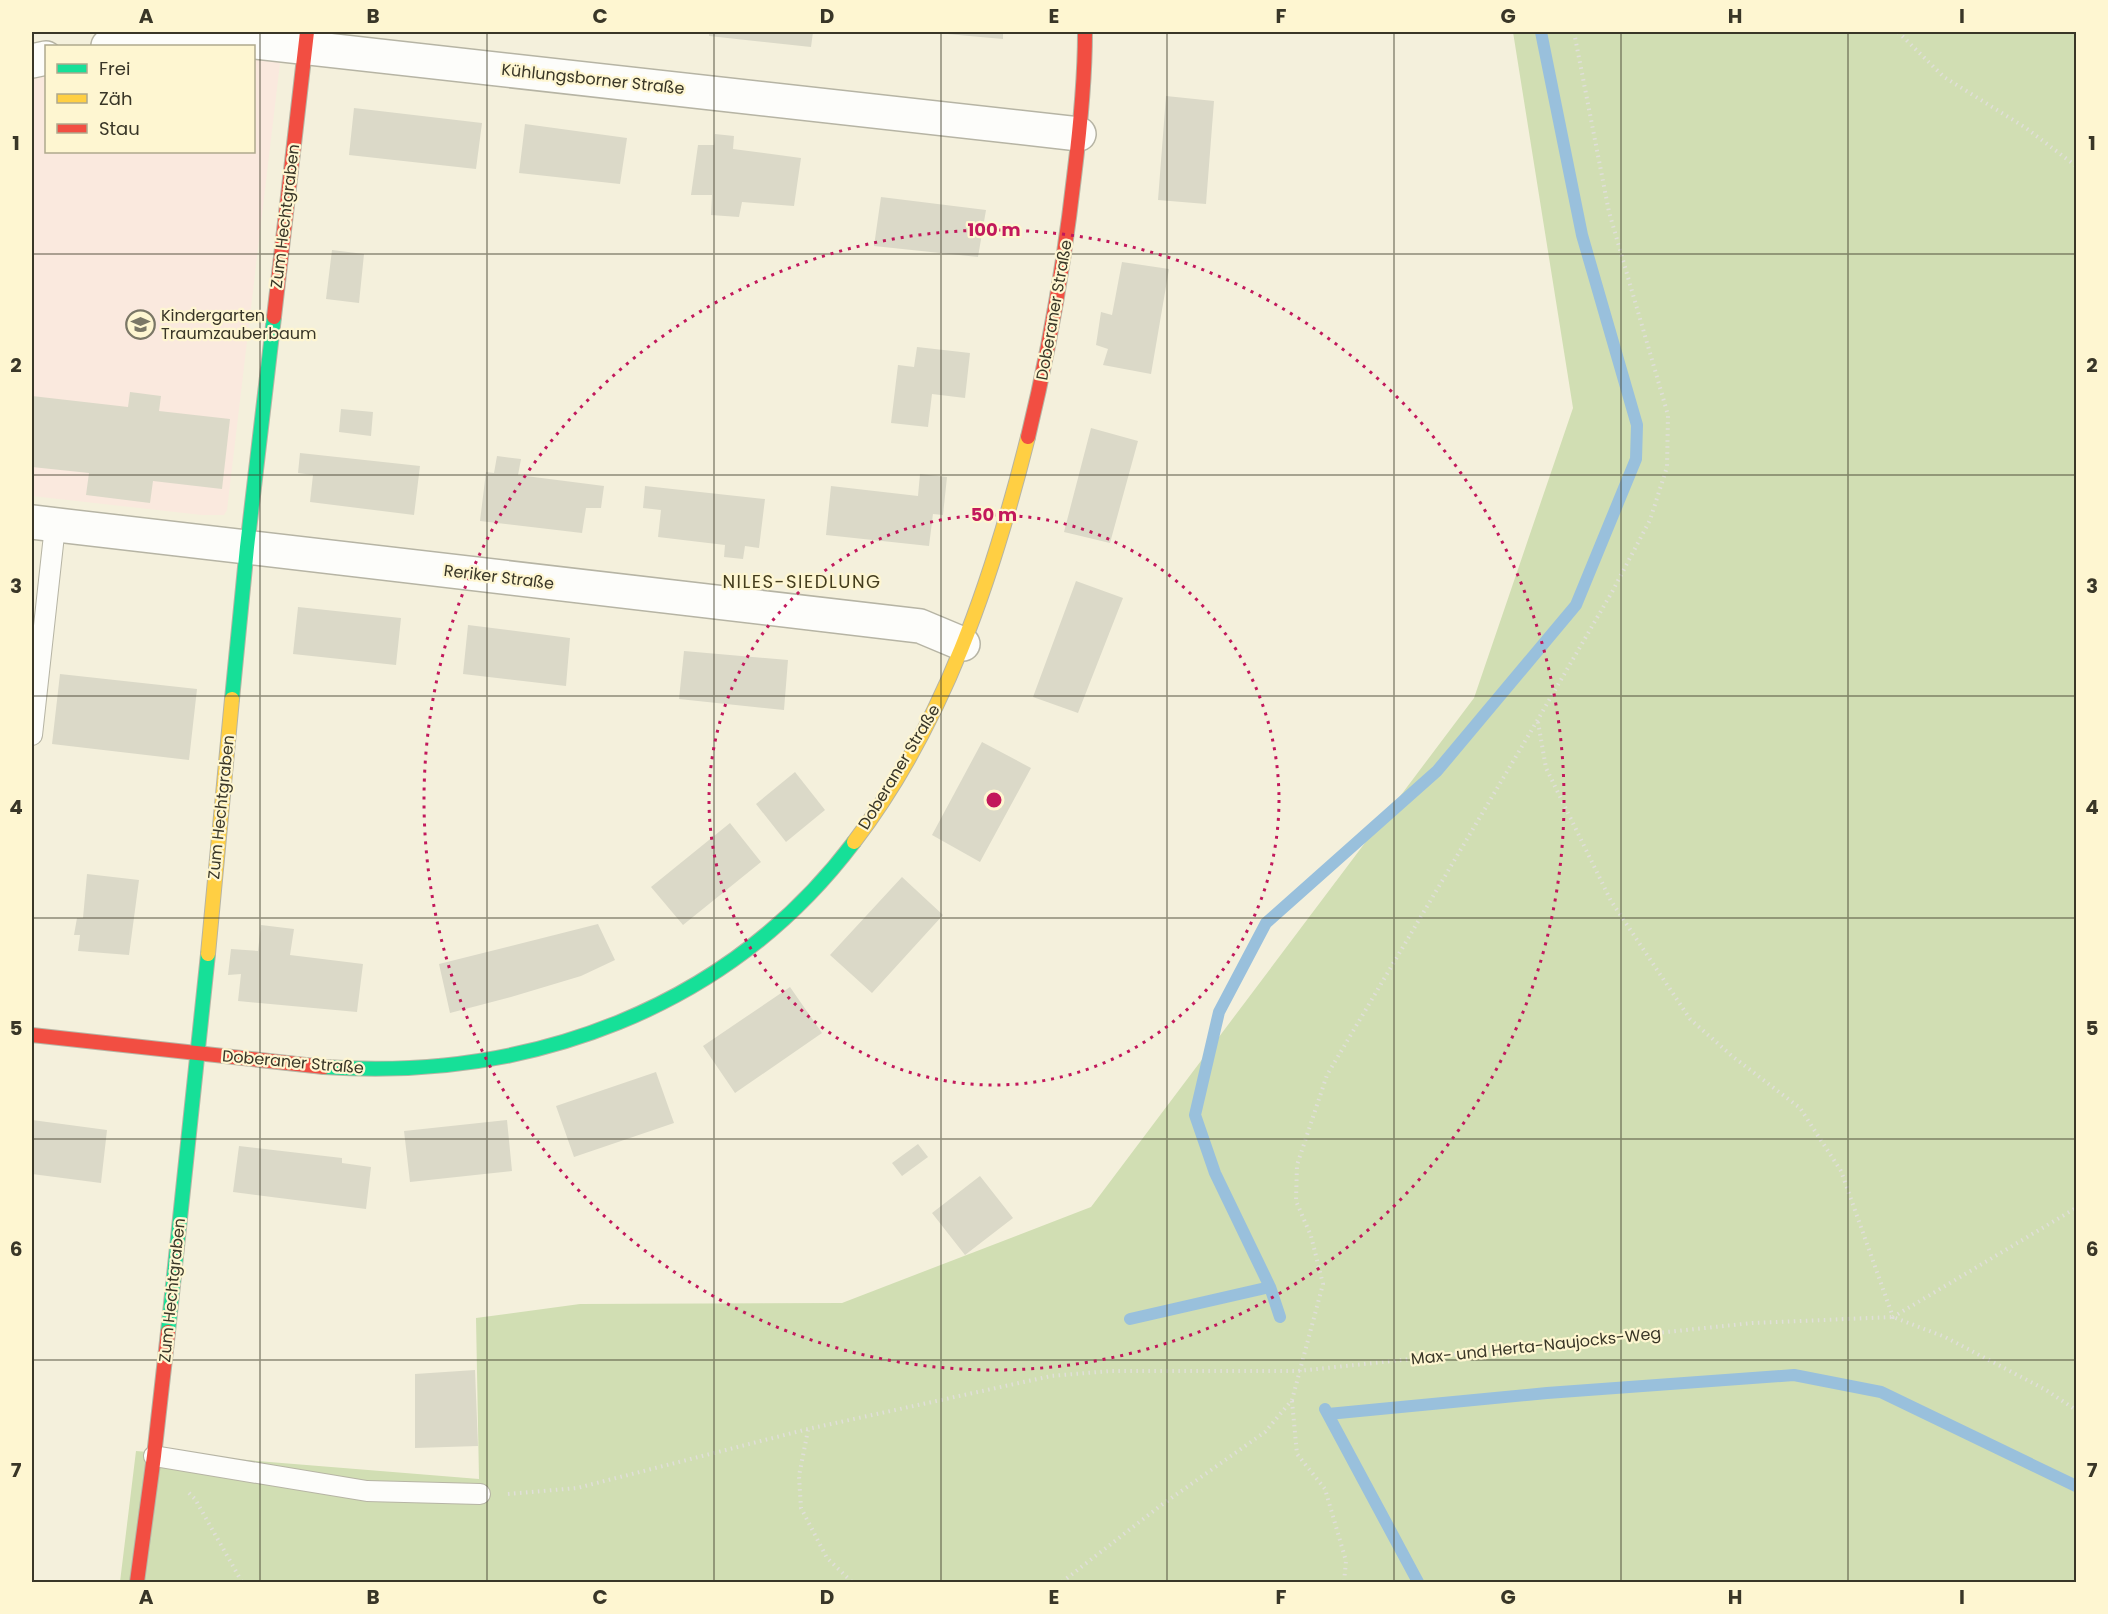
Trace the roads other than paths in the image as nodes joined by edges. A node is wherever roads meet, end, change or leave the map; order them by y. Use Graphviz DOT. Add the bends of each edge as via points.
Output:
graph roads {
  1 [pos="1085,32"];
  2 [pos="158,34"];
  3 [pos="306,39"];
  4 [pos="112,45"];
  5 [pos="1079,134"];
  6 [pos="43,524"];
  7 [pos="247,547"];
  8 [pos="963,644"];
  9 [pos="32,735"];
  10 [pos="32,1035"];
  11 [pos="198,1054"];
  12 [pos="154,1456"];
  13 [pos="480,1494"];
  14 [pos="137,1582"];
  1 -- 5 [label="street, Doberaner Straße"];
  2 -- 3 [label="street, Kühlungsborner Straße"];
  2 -- 4 [label="street, Kühlungsborner Straße"];
  3 -- 5 [label="street, Kühlungsborner Straße"];
  3 -- 7 [label="street, Zum Hechtgraben"];
  5 -- 8 [label="street, Doberaner Straße" via="1069,226 1033,419 1011,501"];
  6 -- 7 [label="street, Reriker Straße"];
  6 -- 9 [label="lane"];
  7 -- 8 [label="street, Reriker Straße" via="920,626"];
  7 -- 11 [label="street, Zum Hechtgraben"];
  8 -- 11 [label="street, Doberaner Straße" via="944,693 911,755 840,860 797,906 752,944 710,976 655,1007 549,1047 407,1069 333,1069"];
  10 -- 11 [label="street, Doberaner Straße"];
  11 -- 12 [label="street, Zum Hechtgraben"];
  12 -- 13 [label="lane" via="367,1491"];
  12 -- 14 [label="street, Zum Hechtgraben"];
}
